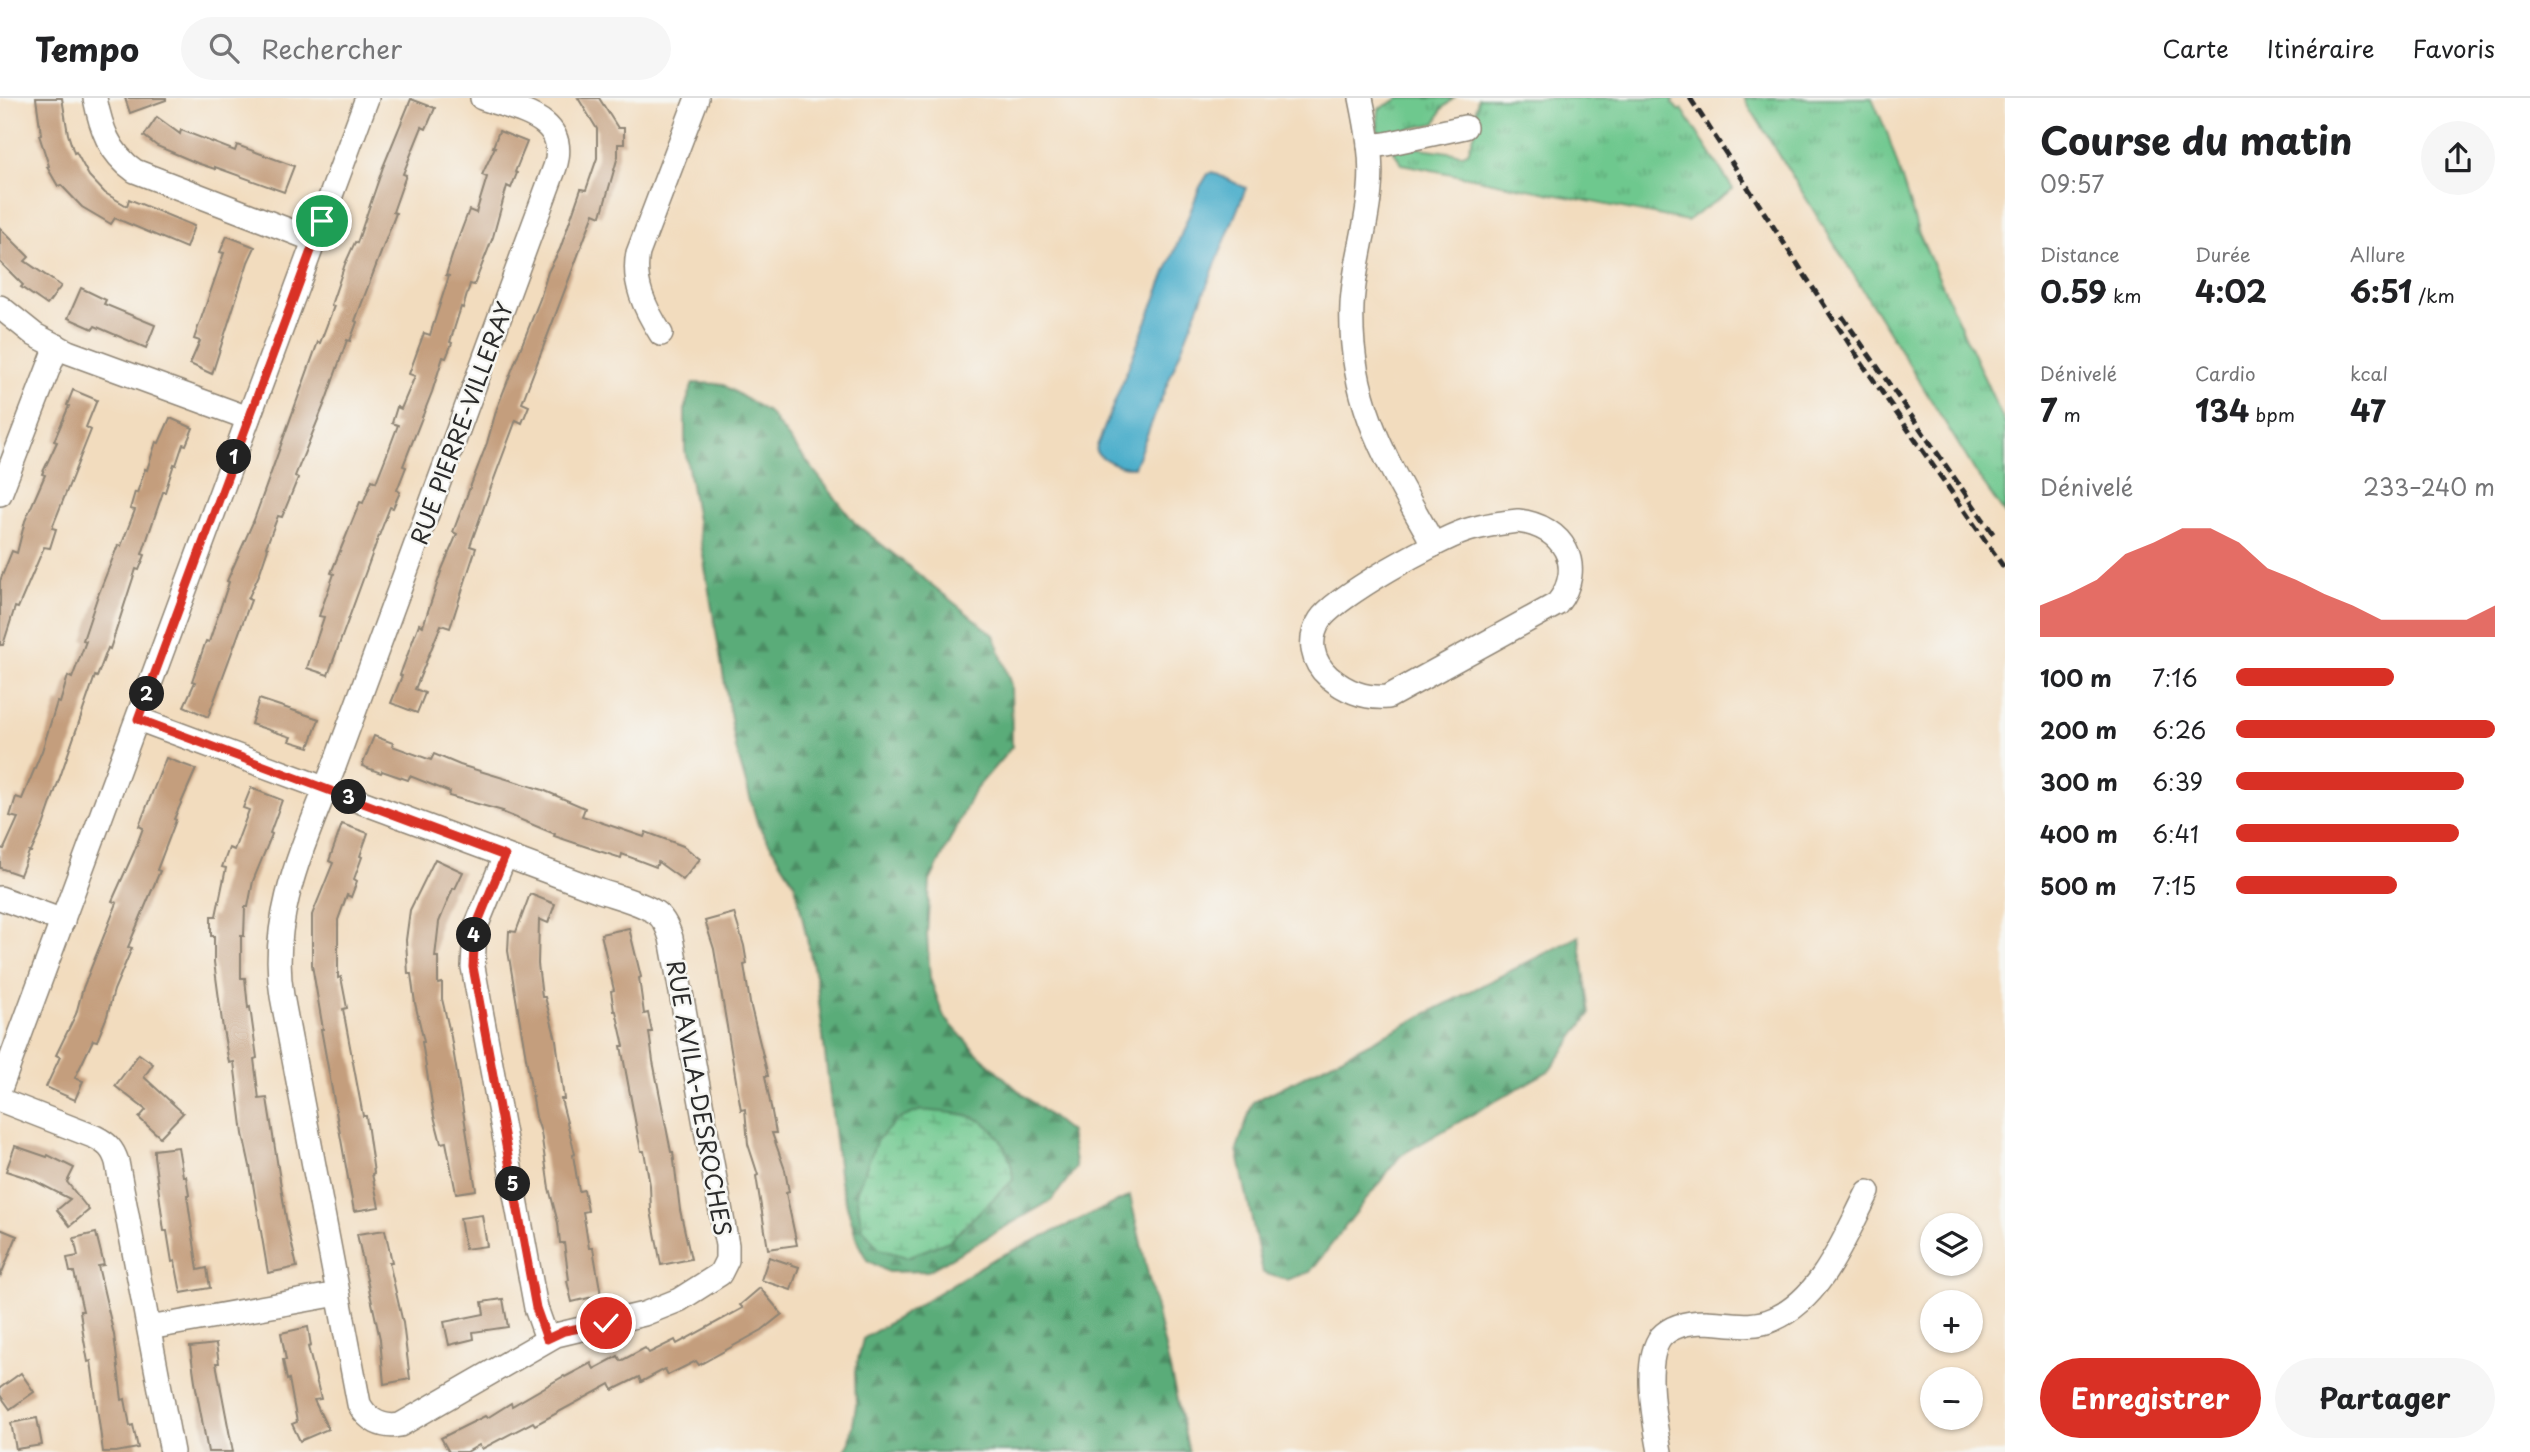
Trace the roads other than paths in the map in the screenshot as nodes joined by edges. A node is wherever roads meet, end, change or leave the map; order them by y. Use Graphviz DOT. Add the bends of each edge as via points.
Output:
graph roads {
  1 [pos="95,98"];
  2 [pos="367,98"];
  3 [pos="482,98"];
  4 [pos="697,98"];
  5 [pos="1362,98"];
  6 [pos="1465,127"];
  7 [pos="1369,146"];
  8 [pos="314,240"];
  9 [pos="0,307"];
  10 [pos="661,334"];
  11 [pos="57,346"];
  12 [pos="248,418"];
  13 [pos="0,495"];
  14 [pos="1434,545"];
  15 [pos="138,719"];
  16 [pos="326,789"];
  17 [pos="505,856"];
  18 [pos="0,898"];
  19 [pos="63,921"];
  20 [pos="0,1089"];
  21 [pos="0,1100"];
  22 [pos="1868,1192"];
  23 [pos="338,1293"];
  24 [pos="149,1328"];
  25 [pos="547,1339"];
  26 [pos="172,1452"];
  27 [pos="1660,1452"];
  1 -- 8 [label="street" via="109,143 135,171"];
  2 -- 8 [label="street"];
  3 -- 16 [label="street, RUE PIERRE-VILLERAY" via="549,125 558,142 558,160"];
  4 -- 10 [label="street" via="635,265 642,299"];
  5 -- 7 [label="street"];
  6 -- 7 [label="street"];
  7 -- 14 [label="street" via="1370,190 1352,304 1354,361 1377,439"];
  8 -- 12 [label="street"];
  9 -- 11 [label="street"];
  11 -- 12 [label="street"];
  11 -- 13 [label="street"];
  12 -- 15 [label="street"];
  14 -- 14 [label="street" via="1492,523 1534,523 1548,529 1567,554 1571,582 1557,604 1388,697 1359,695 1341,686 1318,666 1312,651 1321,619 1349,594"];
  15 -- 16 [label="street"];
  15 -- 19 [label="street"];
  16 -- 17 [label="street, RUE AVILA-DESROCHES"];
  16 -- 23 [label="street, RUE AVILA-DESROCHES" via="286,897 278,958"];
  17 -- 25 [label="street" via="475,929 473,967 536,1308"];
  17 -- 25 [label="street, RUE AVILA-DESROCHES" via="652,910 667,926 727,1245 727,1260 720,1274 679,1300 644,1314"];
  18 -- 19 [label="street"];
  19 -- 20 [label="street"];
  21 -- 24 [label="street" via="95,1137 113,1151"];
  22 -- 27 [label="street" via="1822,1276 1789,1311 1755,1324 1687,1324 1661,1338 1652,1370"];
  23 -- 24 [label="street"];
  23 -- 25 [label="street, RUE AVILA-DESROCHES" via="359,1405 369,1418 384,1425 412,1420"];
  24 -- 26 [label="street"];
}
